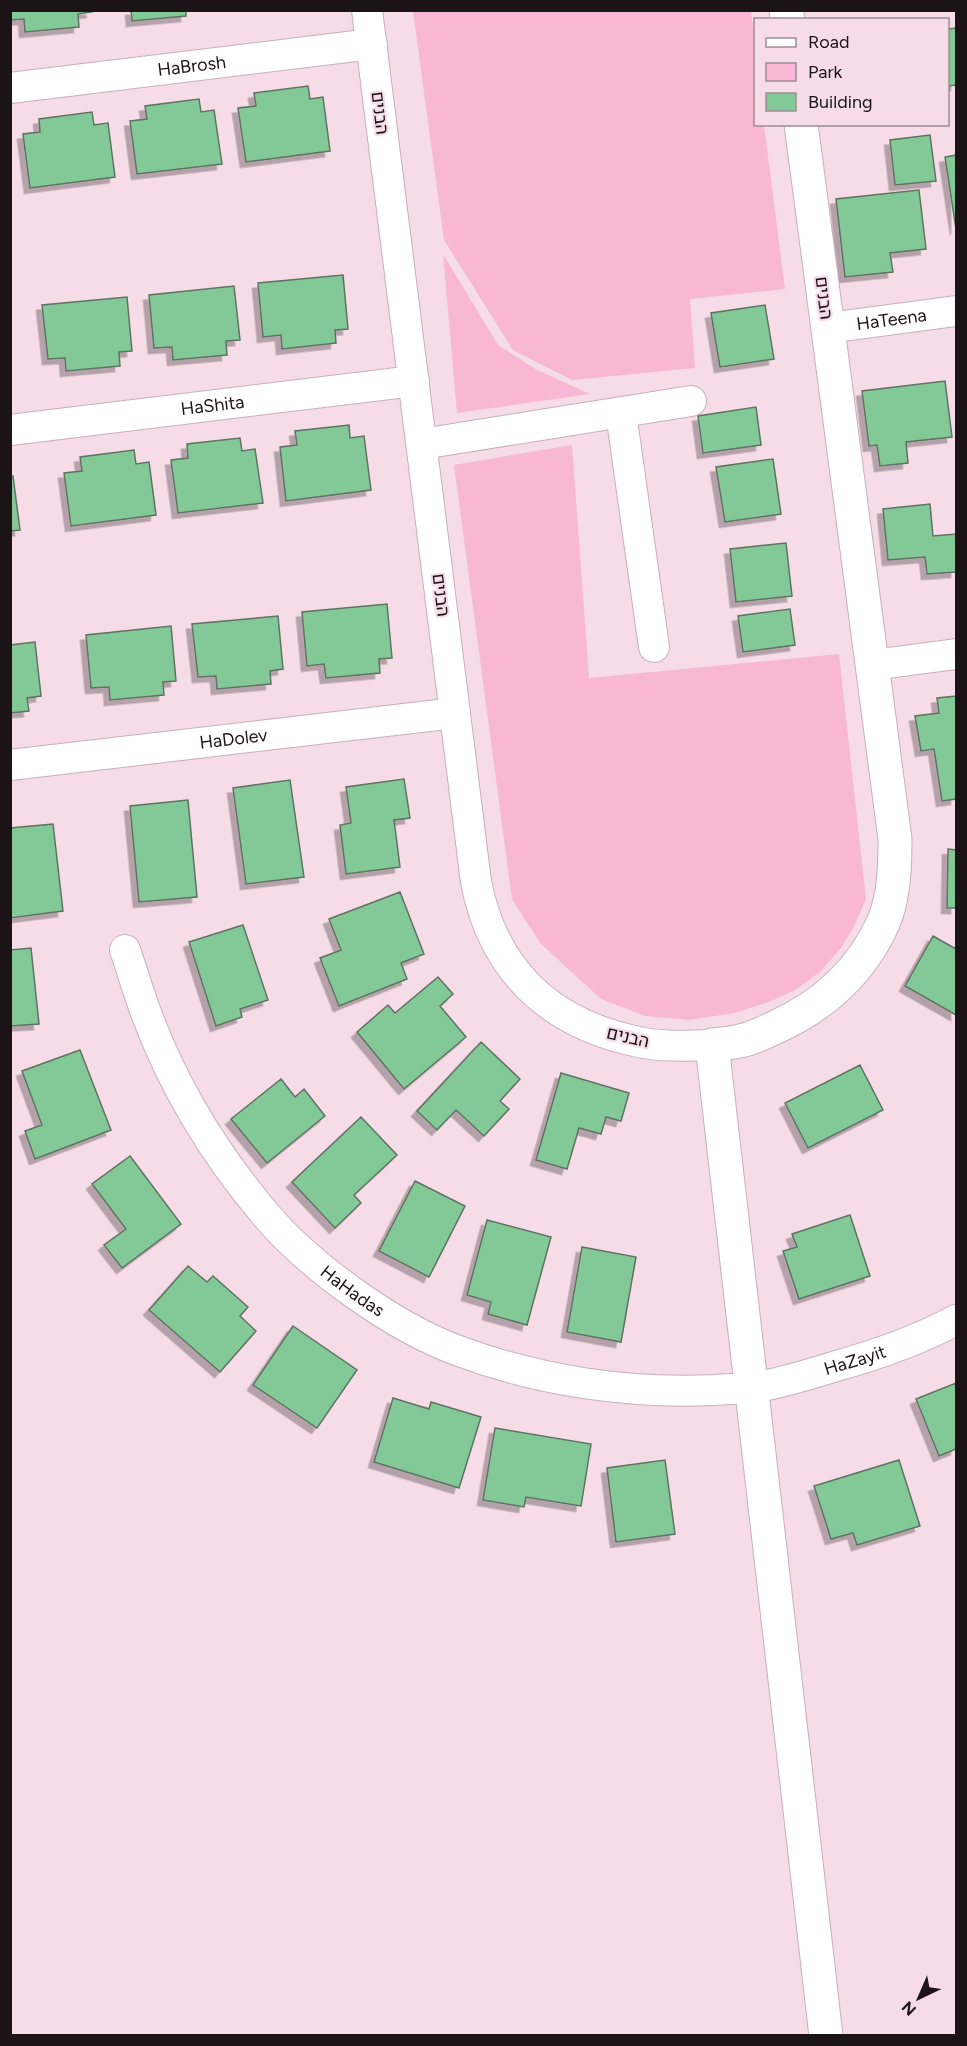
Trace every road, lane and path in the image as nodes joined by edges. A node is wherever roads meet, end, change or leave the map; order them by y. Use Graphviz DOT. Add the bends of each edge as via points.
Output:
graph roads {
  1 [pos="367,10"];
  2 [pos="372,44"];
  3 [pos="10,88"];
  4 [pos="801,126"];
  5 [pos="957,311"];
  6 [pos="828,328"];
  7 [pos="414,381"];
  8 [pos="691,401"];
  9 [pos="621,412"];
  10 [pos="10,430"];
  11 [pos="422,444"];
  12 [pos="654,647"];
  13 [pos="957,654"];
  14 [pos="873,665"];
  15 [pos="455,713"];
  16 [pos="10,765"];
  17 [pos="125,950"];
  18 [pos="712,1045"];
  19 [pos="957,1320"];
  20 [pos="750,1388"];
  21 [pos="826,2036"];
  1 -- 2 [label="street, הבנים"];
  2 -- 3 [label="street, HaBrosh"];
  2 -- 7 [label="street, הבנים"];
  4 -- 6 [label="main road, הבנים"];
  5 -- 6 [label="street, HaTeena"];
  6 -- 14 [label="main road, הבנים"];
  7 -- 10 [label="street, HaShita"];
  7 -- 11 [label="street, הבנים"];
  8 -- 9 [label="street"];
  9 -- 11 [label="street"];
  9 -- 12 [label="street"];
  11 -- 15 [label="street, הבנים"];
  13 -- 14 [label="street"];
  14 -- 18 [label="main road, הבנים" via="895,839 893,884 884,920 858,966 827,997 793,1020 765,1032"];
  15 -- 16 [label="street, HaDolev"];
  15 -- 18 [label="street, הבנים" via="481,906 509,966 538,997 570,1018 601,1031 635,1042"];
  17 -- 20 [label="street, HaHadas" via="145,1011 172,1073 222,1156 267,1216 315,1262 361,1298 405,1326 458,1351 510,1367 624,1388"];
  18 -- 20 [label="main road"];
  19 -- 20 [label="street, HaZayit" via="913,1342 869,1357"];
  20 -- 21 [label="main road"];
}
